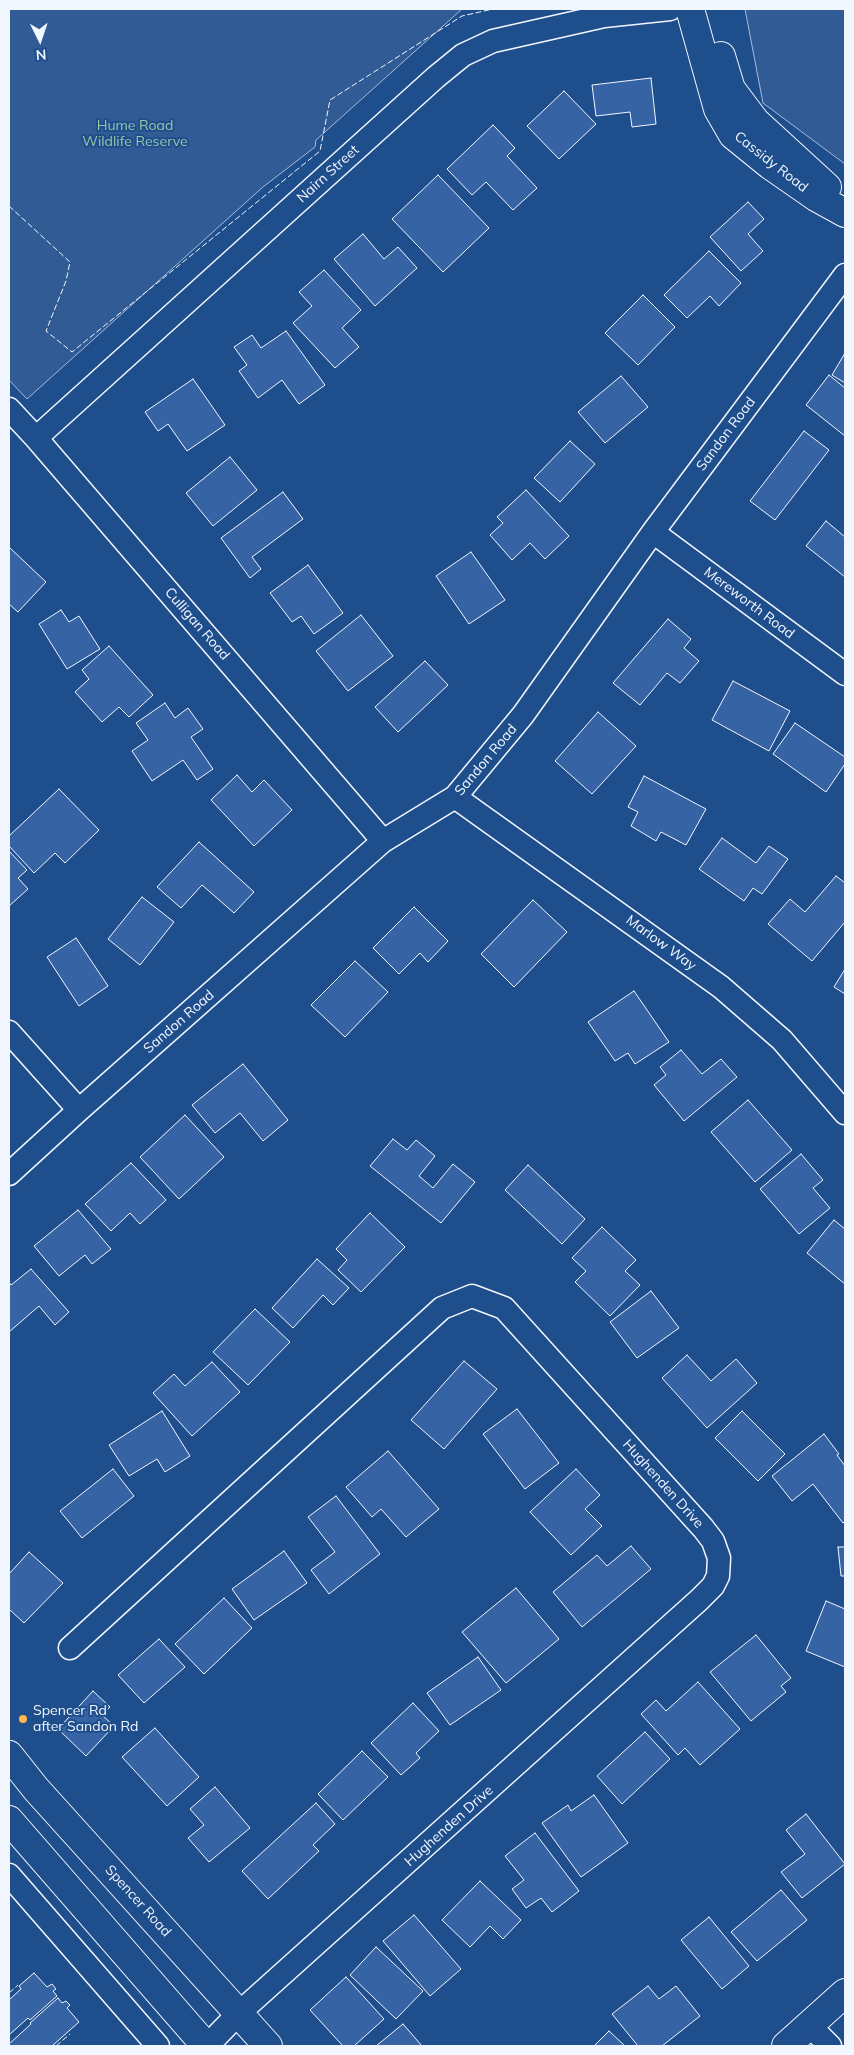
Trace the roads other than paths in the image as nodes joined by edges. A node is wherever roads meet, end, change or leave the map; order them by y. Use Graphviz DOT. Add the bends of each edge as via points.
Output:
graph roads {
  1 [pos="670,9"];
  2 [pos="690,9"];
  3 [pos="707,9"];
  4 [pos="845,203"];
  5 [pos="845,213"];
  6 [pos="845,275"];
  7 [pos="9,409"];
  8 [pos="36,438"];
  9 [pos="653,532"];
  10 [pos="845,674"];
  11 [pos="455,797"];
  12 [pos="383,841"];
  13 [pos="9,1032"];
  14 [pos="79,1110"];
  15 [pos="845,1113"];
  16 [pos="9,1174"];
  17 [pos="70,1648"];
  18 [pos="9,1755"];
  19 [pos="9,1820"];
  20 [pos="9,1875"];
  21 [pos="845,1993"];
  22 [pos="240,2013"];
  23 [pos="809,2025"];
  24 [pos="158,2046"];
  25 [pos="206,2046"];
  26 [pos="268,2046"];
  27 [pos="786,2046"];
  28 [pos="830,2046"];
  1 -- 8 [label="street, Nairn Street" via="604,16 493,40 463,55"];
  2 -- 5 [label="main road, Cassidy Road" via="718,109 733,135 816,197"];
  3 -- 4 [label="main road, Cassidy Road" via="731,89 755,121"];
  6 -- 9 [label="street, Sandon Road"];
  7 -- 8 [label="street, Culligan Road"];
  8 -- 12 [label="street, Culligan Road"];
  9 -- 10 [label="street, Mereworth Road"];
  9 -- 11 [label="street, Sandon Road" via="523,715"];
  11 -- 12 [label="street, Sandon Road"];
  11 -- 15 [label="street, Marlow Way" via="721,986 782,1040"];
  12 -- 14 [label="street, Sandon Road"];
  13 -- 14 [label="street"];
  14 -- 16 [label="street, Sandon Road"];
  17 -- 22 [label="street, Hughenden Drive" via="442,1308 472,1296 504,1308 713,1541 720,1558 718,1576 699,1600"];
  18 -- 22 [label="main road, Spencer Road" via="36,1789"];
  19 -- 25 [label="main road"];
  20 -- 24 [label="street"];
  21 -- 23 [label="main road"];
  22 -- 25 [label="street, Hughenden Drive"];
  22 -- 26 [label="main road, Spencer Road"];
  23 -- 27 [label="main road"];
  23 -- 28 [label="street"];
}
